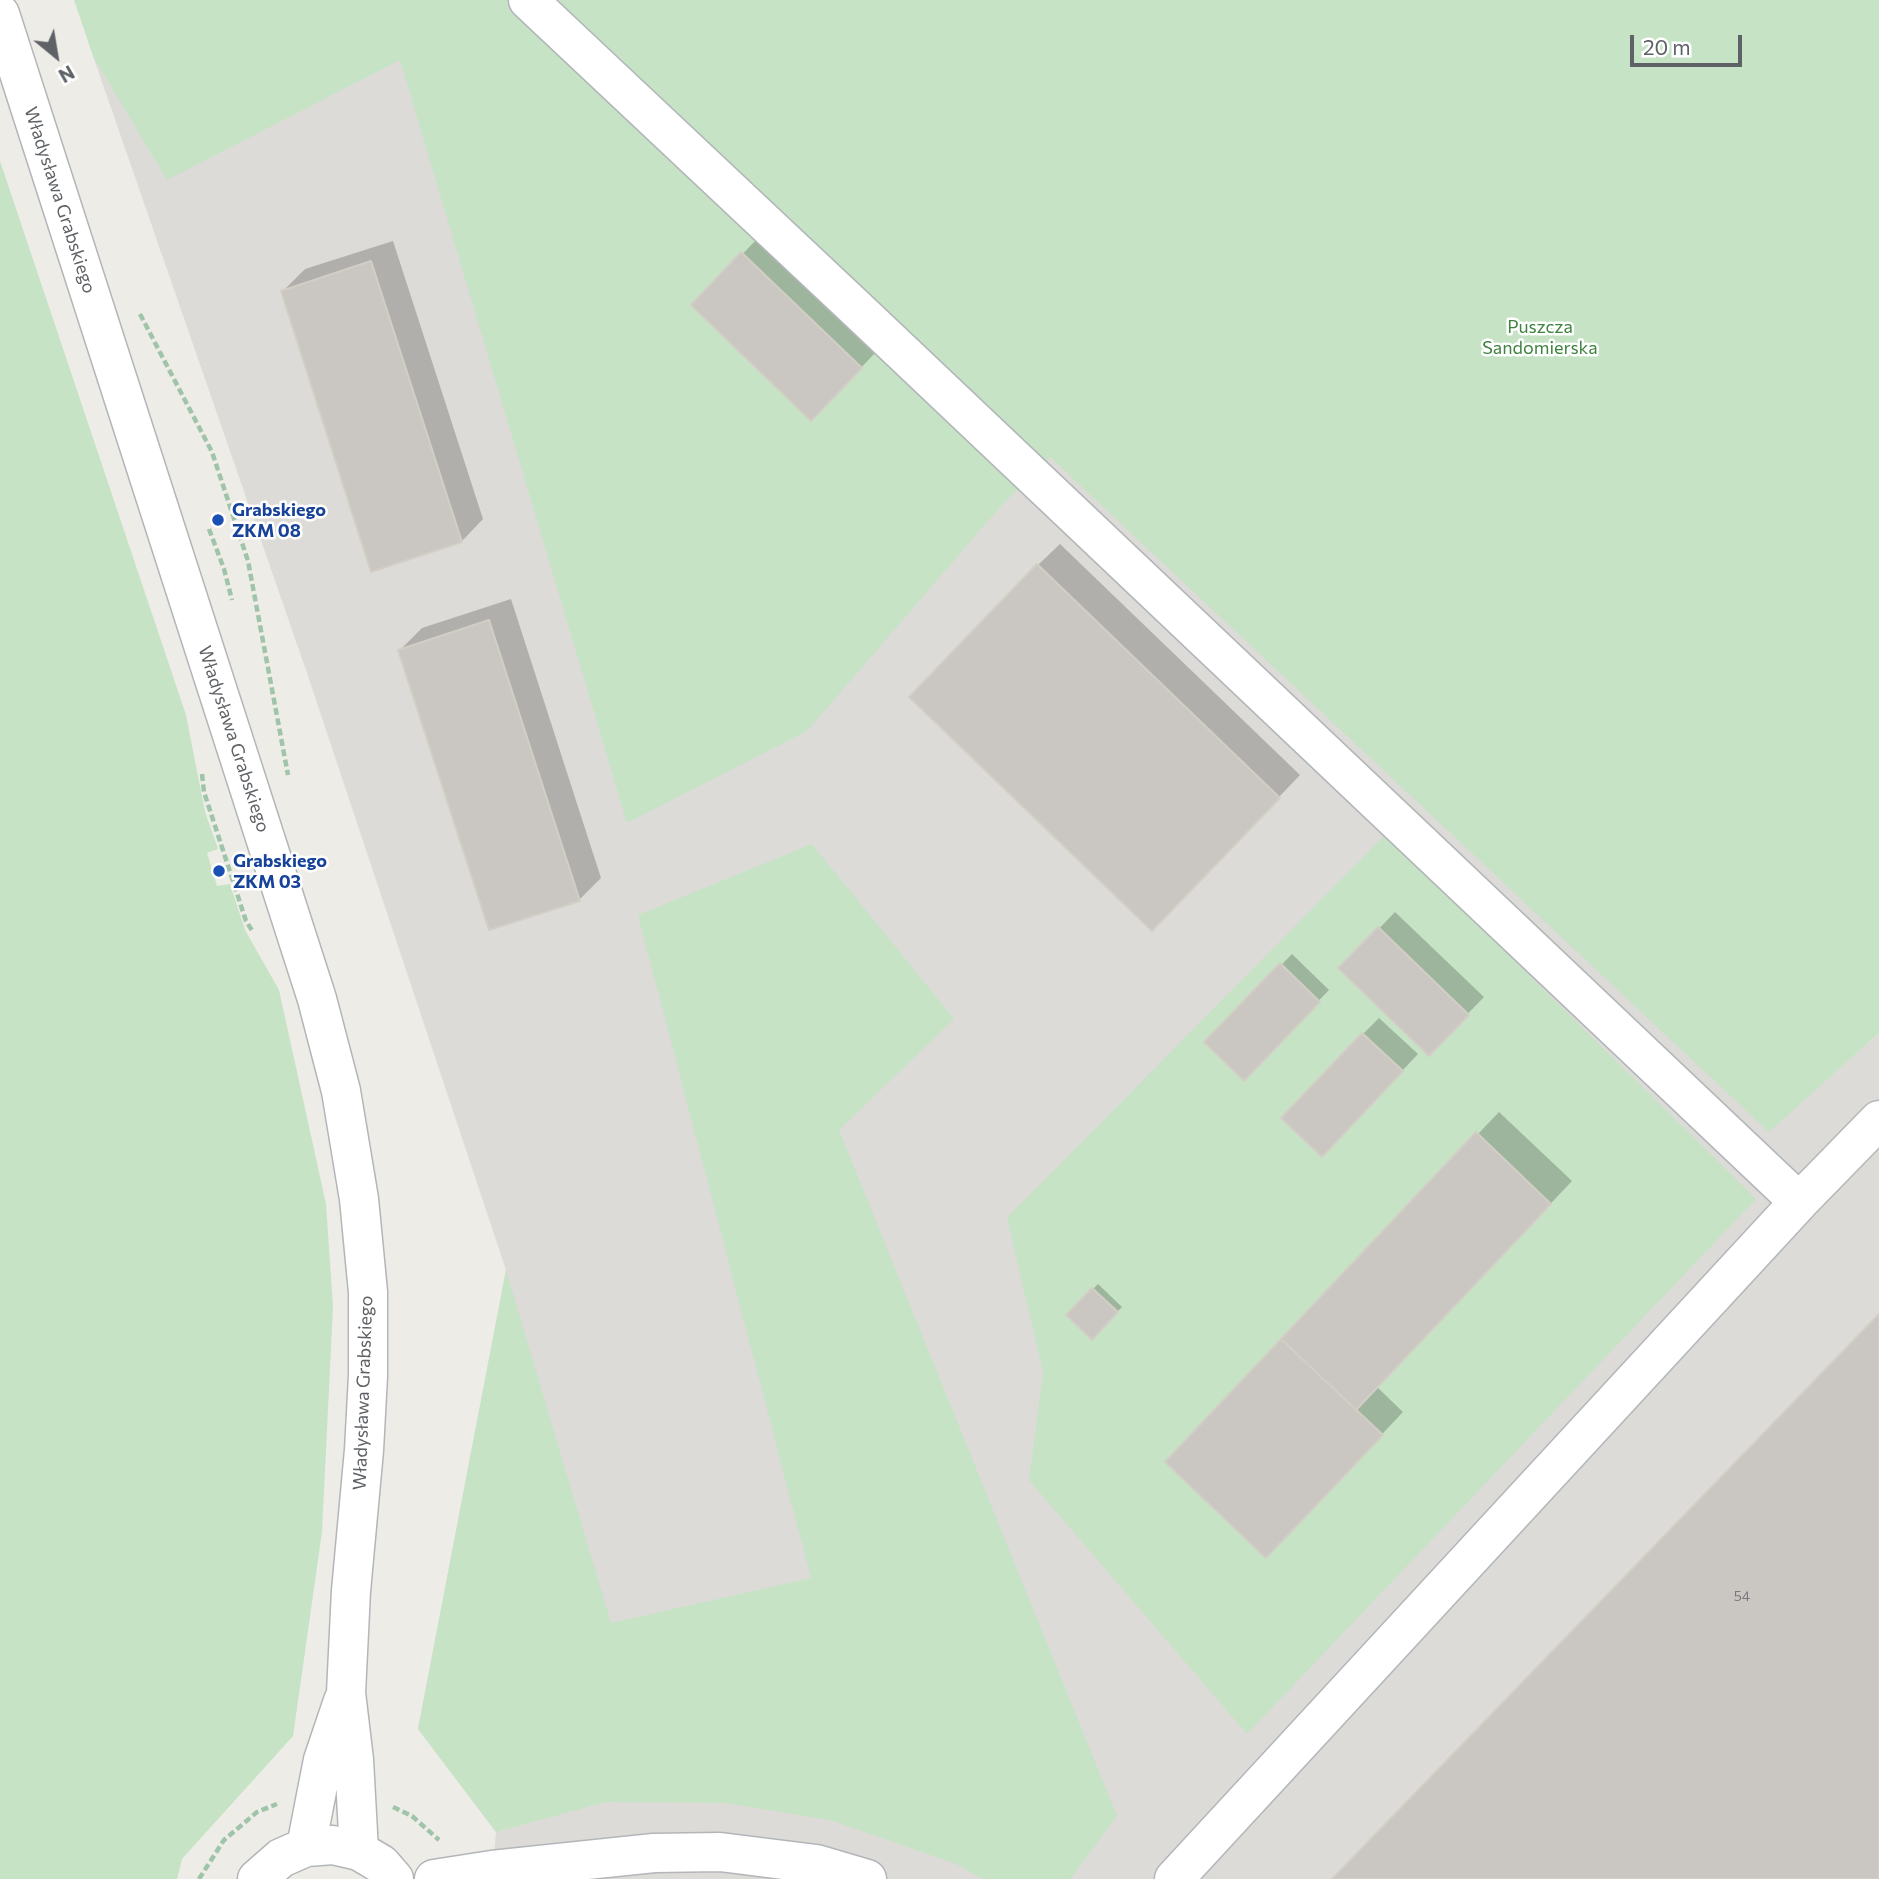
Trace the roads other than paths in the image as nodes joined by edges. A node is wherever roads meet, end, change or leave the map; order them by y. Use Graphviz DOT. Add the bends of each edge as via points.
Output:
graph roads {
  1 [pos="528,0"];
  2 [pos="0,14"];
  3 [pos="1879,1119"];
  4 [pos="1799,1202"];
  5 [pos="346,1693"];
  6 [pos="306,1847"];
  7 [pos="359,1852"];
  8 [pos="558,1871"];
  9 [pos="448,1877"];
  10 [pos="257,1879"];
  11 [pos="394,1879"];
  12 [pos="867,1879"];
  13 [pos="1174,1879"];
  1 -- 4 [label="street"];
  2 -- 5 [label="street, Władysława Grabskiego" via="302,951 341,1091 368,1292 364,1450"];
  3 -- 4 [label="street"];
  4 -- 13 [label="street"];
  5 -- 6 [label="street, Władysława Grabskiego" via="323,1760"];
  5 -- 7 [label="street, Władysława Grabskiego"];
  6 -- 7 [label="street" via="333,1845"];
  6 -- 10 [label="street" via="281,1858"];
  7 -- 11 [label="street" via="381,1864"];
  8 -- 9 [label="street" via="492,1870"];
  8 -- 12 [label="street" via="654,1853 720,1852 816,1864"];
}
